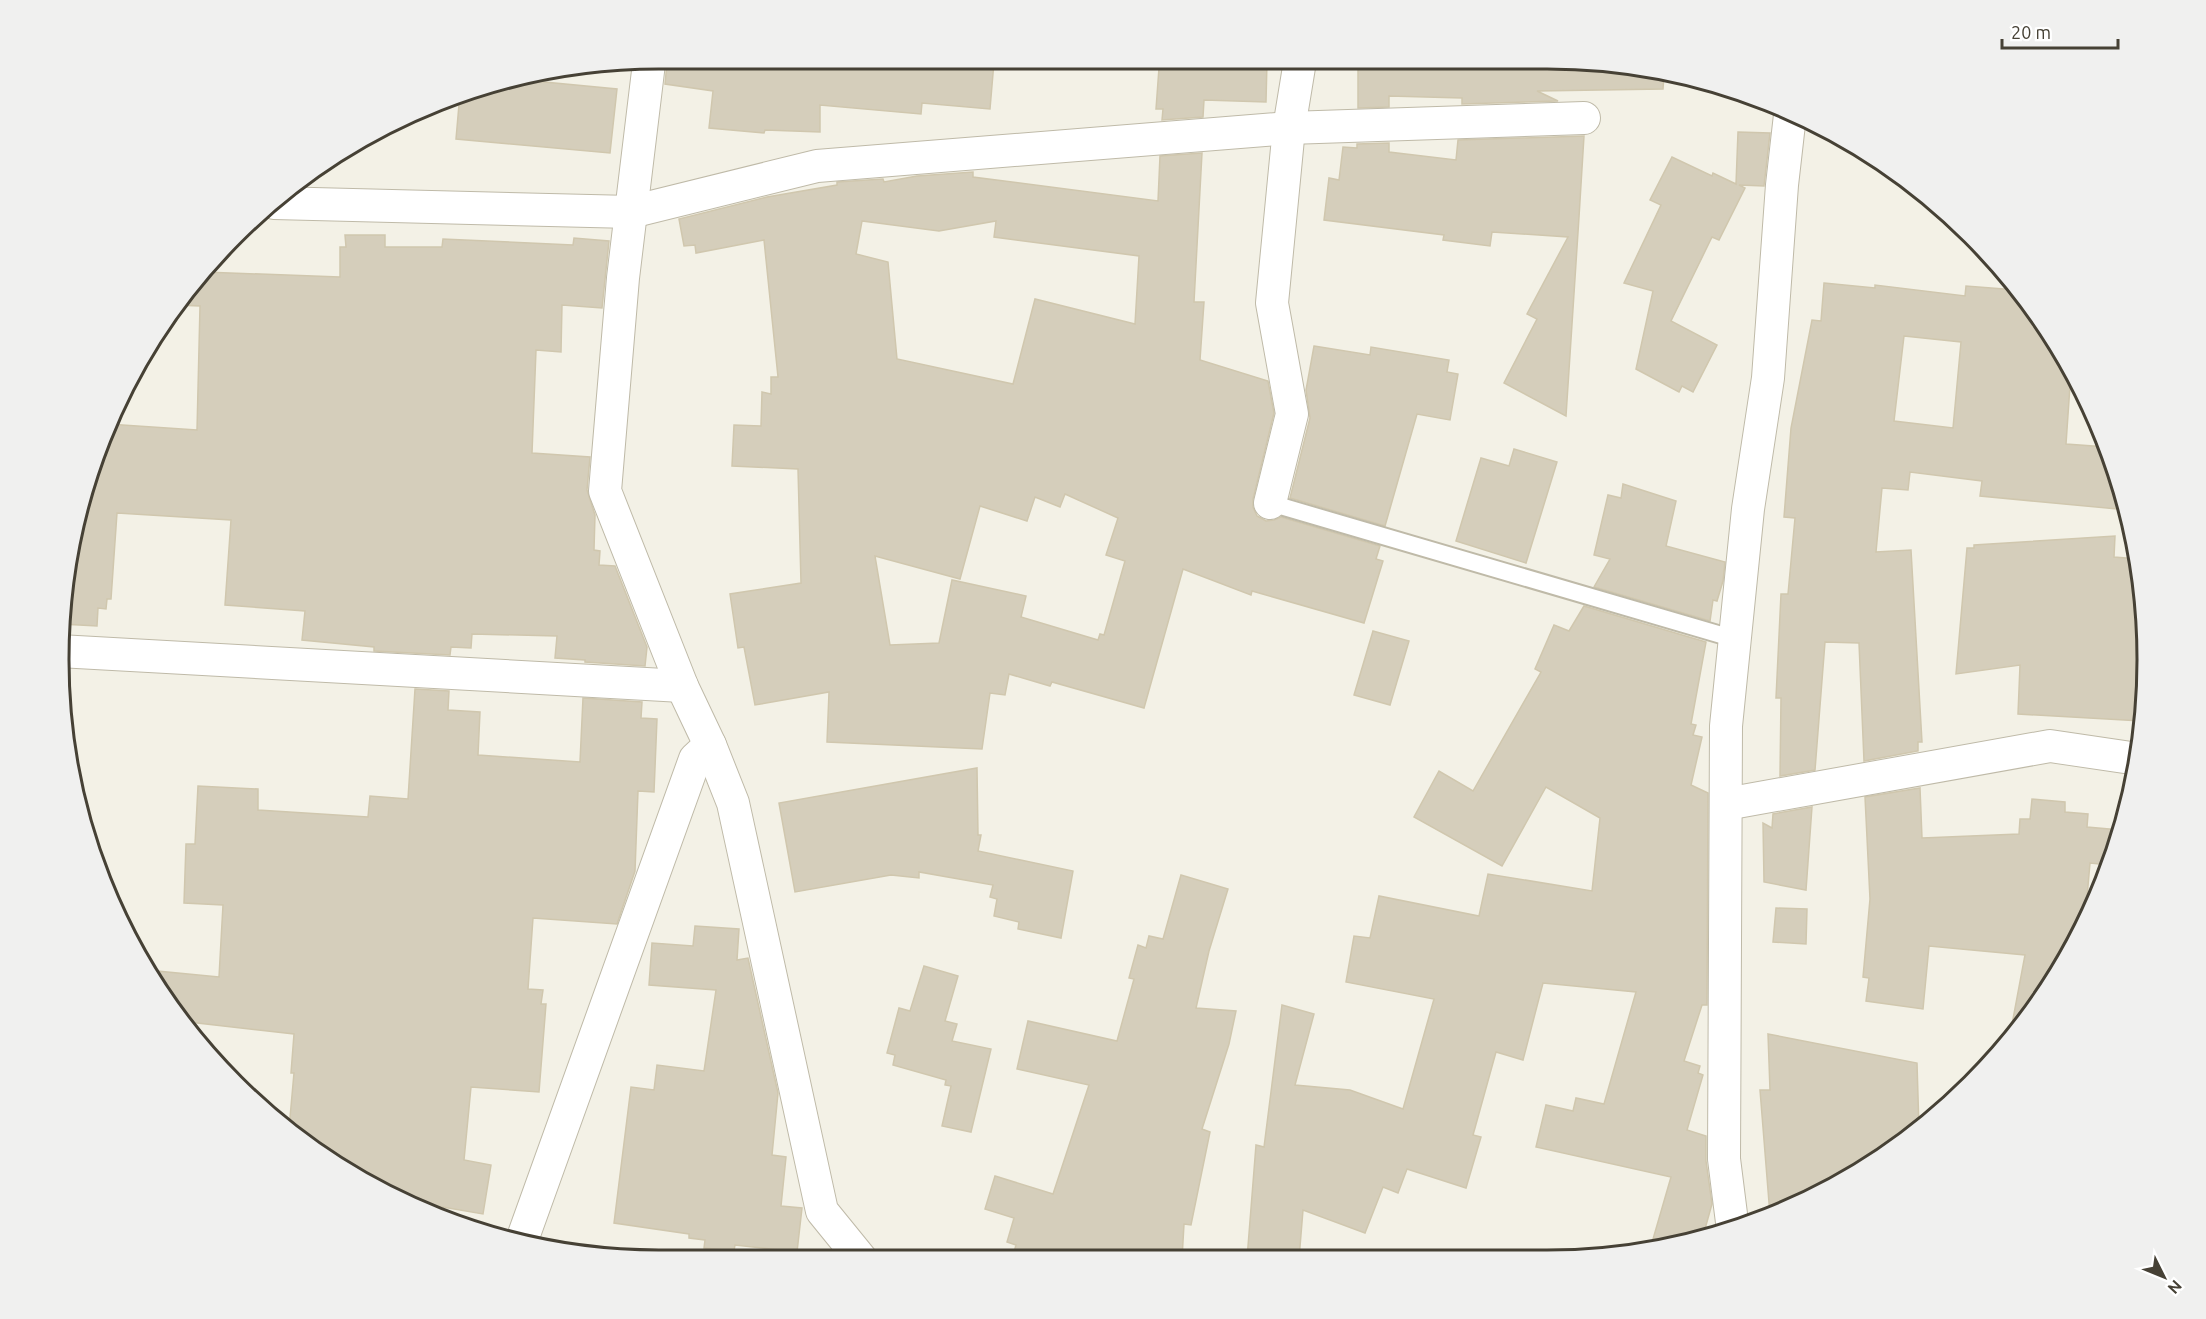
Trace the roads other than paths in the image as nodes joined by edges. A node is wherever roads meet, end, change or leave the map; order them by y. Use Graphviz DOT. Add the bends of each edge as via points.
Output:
graph roads {
  1 [pos="648,69"];
  2 [pos="1299,69"];
  3 [pos="1584,118"];
  4 [pos="1789,122"];
  5 [pos="1289,128"];
  6 [pos="285,203"];
  7 [pos="631,212"];
  8 [pos="1270,503"];
  9 [pos="1735,639"];
  10 [pos="69,652"];
  11 [pos="682,686"];
  12 [pos="710,745"];
  13 [pos="2129,758"];
  14 [pos="1726,804"];
  15 [pos="1732,1220"];
  16 [pos="524,1234"];
  17 [pos="854,1250"];
  1 -- 7 [label="street"];
  2 -- 5 [label="street"];
  3 -- 5 [label="street"];
  4 -- 9 [label="street" via="1768,378 1748,509"];
  5 -- 7 [label="street" via="817,166"];
  5 -- 8 [label="street" via="1272,303 1292,414"];
  6 -- 7 [label="street"];
  7 -- 11 [label="street" via="605,491"];
  8 -- 9 [label="lane"];
  9 -- 14 [label="street" via="1726,726"];
  10 -- 11 [label="street"];
  11 -- 12 [label="street"];
  12 -- 16 [label="street" via="695,759"];
  12 -- 17 [label="street" via="733,802 822,1211"];
  13 -- 14 [label="street" via="2050,747"];
  14 -- 15 [label="street" via="1724,1159"];
}
